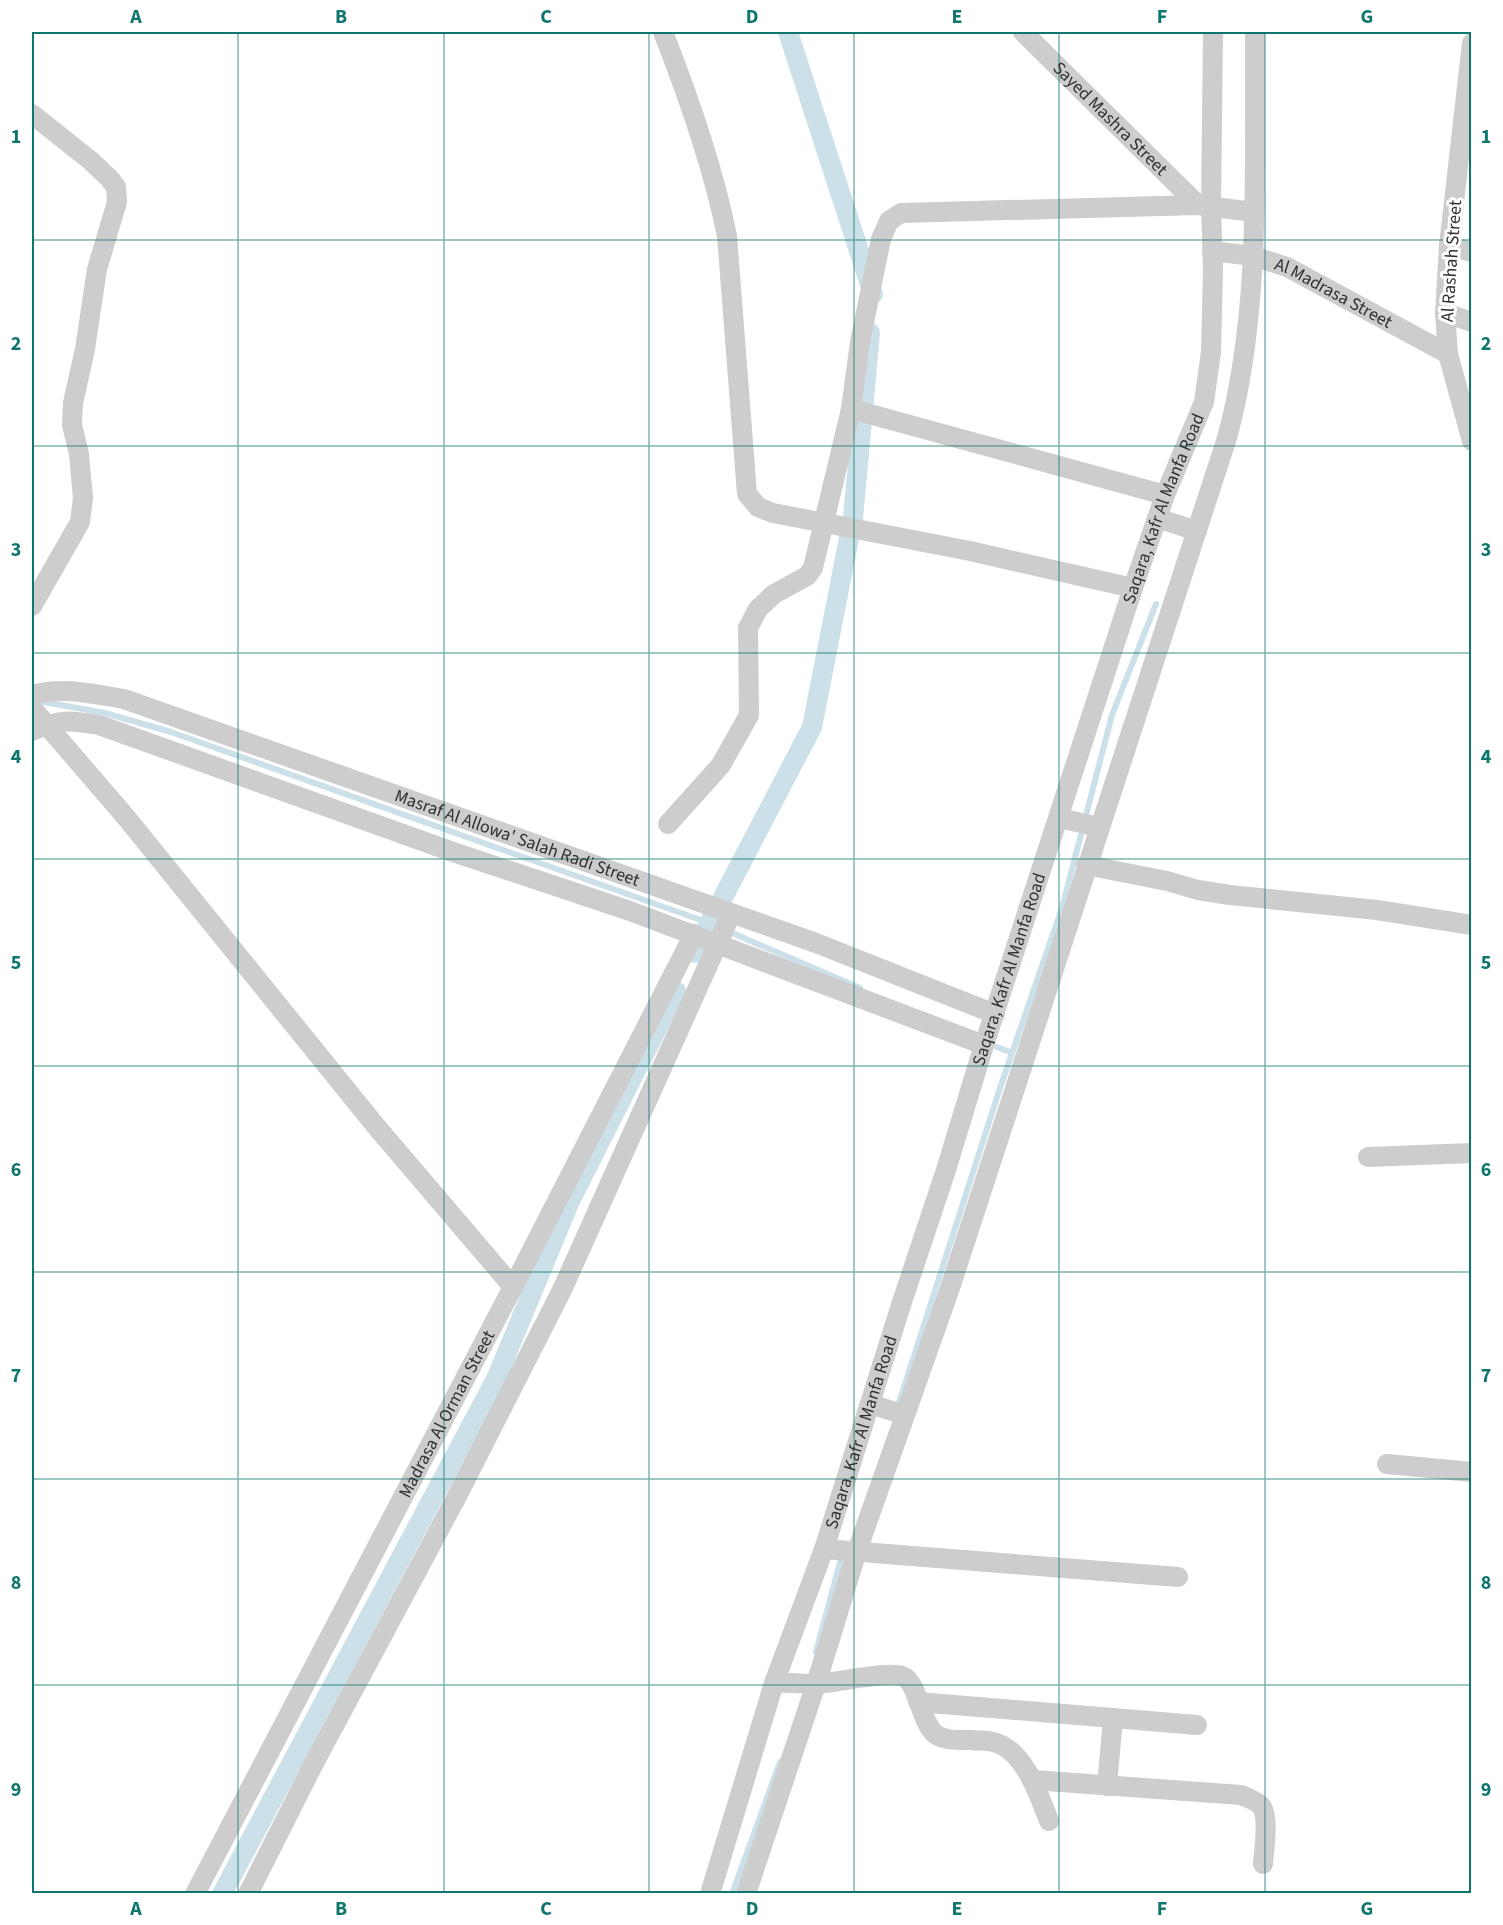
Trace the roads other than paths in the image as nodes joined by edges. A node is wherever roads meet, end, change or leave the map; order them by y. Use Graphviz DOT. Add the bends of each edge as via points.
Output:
graph roads {
  1 [pos="663,32"];
  2 [pos="1023,32"];
  3 [pos="1213,32"];
  4 [pos="1255,32"];
  5 [pos="1472,43"];
  6 [pos="32,114"];
  7 [pos="1466,143"];
  8 [pos="1204,205"];
  9 [pos="1254,212"];
  10 [pos="1449,246"];
  11 [pos="1212,251"];
  12 [pos="1472,252"];
  13 [pos="1253,256"];
  14 [pos="1445,313"];
  15 [pos="1472,322"];
  16 [pos="1448,354"];
  17 [pos="1466,406"];
  18 [pos="851,409"];
  19 [pos="1472,441"];
  20 [pos="1165,495"];
  21 [pos="1161,519"];
  22 [pos="824,522"];
  23 [pos="1193,530"];
  24 [pos="1133,588"];
  25 [pos="32,606"];
  26 [pos="32,695"];
  27 [pos="32,708"];
  28 [pos="38,728"];
  29 [pos="1079,822"];
  30 [pos="668,824"];
  31 [pos="501,832"];
  32 [pos="492,865"];
  33 [pos="1086,865"];
  34 [pos="640,880"];
  35 [pos="630,911"];
  36 [pos="732,914"];
  37 [pos="1472,925"];
  38 [pos="694,934"];
  39 [pos="717,943"];
  40 [pos="995,1014"];
  41 [pos="984,1045"];
  42 [pos="1472,1153"];
  43 [pos="1368,1156"];
  44 [pos="513,1287"];
  45 [pos="889,1410"];
  46 [pos="1387,1464"];
  47 [pos="1472,1472"];
  48 [pos="824,1549"];
  49 [pos="857,1551"];
  50 [pos="1178,1577"];
  51 [pos="795,1683"];
  52 [pos="918,1702"];
  53 [pos="1113,1718"];
  54 [pos="1197,1725"];
  55 [pos="1033,1780"];
  56 [pos="1107,1786"];
  57 [pos="1049,1821"];
  58 [pos="1263,1864"];
  59 [pos="195,1893"];
  60 [pos="248,1893"];
  61 [pos="710,1893"];
  62 [pos="746,1893"];
  1 -- 22 [label="street" via="719,196 727,236 747,494 758,507 772,513"];
  2 -- 8 [label="street, Sayed Mashra Street"];
  3 -- 8 [label="street, Saqara, Kafr Al Manfa Road"];
  4 -- 9 [label="street, Saqara, Kafr Al Manfa Road"];
  5 -- 7 [label="street, Al Rashah Street"];
  6 -- 25 [label="street" via="109,178 116,187 117,202 97,269 73,403 72,425 83,498 80,522"];
  7 -- 10 [label="street, Al Rashah Street"];
  8 -- 9 [label="street"];
  8 -- 11 [label="street, Saqara, Kafr Al Manfa Road"];
  8 -- 18 [label="street" via="901,213 889,221 881,239"];
  9 -- 13 [label="street, Saqara, Kafr Al Manfa Road"];
  10 -- 12 [label="street"];
  10 -- 14 [label="street, Al Rashah Street"];
  11 -- 13 [label="street, Al Madrasa Street"];
  11 -- 20 [label="street, Saqara, Kafr Al Manfa Road" via="1211,352 1204,402"];
  13 -- 16 [label="street, Al Madrasa Street" via="1304,275"];
  13 -- 23 [label="street, Saqara, Kafr Al Manfa Road" via="1233,415"];
  14 -- 15 [label="street"];
  14 -- 16 [label="street, Al Rashah Street"];
  16 -- 17 [label="street, Al Rashah Street"];
  17 -- 19 [label="street, Al Rashah Street"];
  18 -- 20 [label="street"];
  18 -- 22 [label="street"];
  20 -- 21 [label="street, Saqara, Kafr Al Manfa Road"];
  21 -- 23 [label="street"];
  21 -- 24 [label="street, Saqara, Kafr Al Manfa Road"];
  22 -- 24 [label="street"];
  22 -- 30 [label="street" via="813,568 807,576 774,594 758,609 748,628 749,715 721,765"];
  23 -- 29 [label="street, Saqara, Kafr Al Manfa Road"];
  24 -- 29 [label="street, Saqara, Kafr Al Manfa Road"];
  26 -- 31 [label="street, Masraf Al Allowa' Salah Radi Street" via="73,690 124,699"];
  27 -- 28 [label="street"];
  28 -- 32 [label="street, Masraf Al Allowa' Salah Radi Street" via="65,721 99,725"];
  28 -- 44 [label="street" via="125,816 375,1125"];
  29 -- 33 [label="street, Saqara, Kafr Al Manfa Road"];
  29 -- 40 [label="street, Saqara, Kafr Al Manfa Road"];
  31 -- 32 [label="street"];
  31 -- 34 [label="street, Masraf Al Allowa' Salah Radi Street"];
  32 -- 35 [label="street, Masraf Al Allowa' Salah Radi Street"];
  33 -- 37 [label="street" via="1230,895 1377,910"];
  33 -- 45 [label="street, Saqara, Kafr Al Manfa Road" via="953,1277"];
  34 -- 35 [label="street"];
  34 -- 36 [label="street, Masraf Al Allowa' Salah Radi Street"];
  35 -- 38 [label="street, Masraf Al Allowa' Salah Radi Street"];
  36 -- 39 [label="street"];
  36 -- 40 [label="street, Masraf Al Allowa' Salah Radi Street"];
  38 -- 39 [label="street, Masraf Al Allowa' Salah Radi Street"];
  38 -- 44 [label="street, Madrasa Al Orman Street"];
  39 -- 41 [label="street, Masraf Al Allowa' Salah Radi Street"];
  39 -- 60 [label="street" via="562,1290"];
  40 -- 41 [label="street, Saqara, Kafr Al Manfa Road"];
  41 -- 45 [label="street, Saqara, Kafr Al Manfa Road" via="946,1170"];
  42 -- 43 [label="street"];
  44 -- 59 [label="street, Madrasa Al Orman Street"];
  45 -- 48 [label="street, Saqara, Kafr Al Manfa Road"];
  45 -- 49 [label="street, Saqara, Kafr Al Manfa Road"];
  46 -- 47 [label="street"];
  48 -- 49 [label="street"];
  48 -- 51 [label="street, Saqara, Kafr Al Manfa Road"];
  49 -- 50 [label="street"];
  49 -- 51 [label="street, Saqara, Kafr Al Manfa Road"];
  51 -- 52 [label="street" via="900,1676 911,1683"];
  51 -- 61 [label="street, Saqara, Kafr Al Manfa Road"];
  51 -- 62 [label="street, Saqara, Kafr Al Manfa Road"];
  52 -- 53 [label="street"];
  52 -- 55 [label="street" via="936,1735 1005,1746"];
  53 -- 54 [label="street"];
  53 -- 56 [label="street"];
  55 -- 56 [label="street"];
  55 -- 57 [label="street"];
  56 -- 58 [label="street" via="1242,1795 1254,1800 1265,1816"];
}
